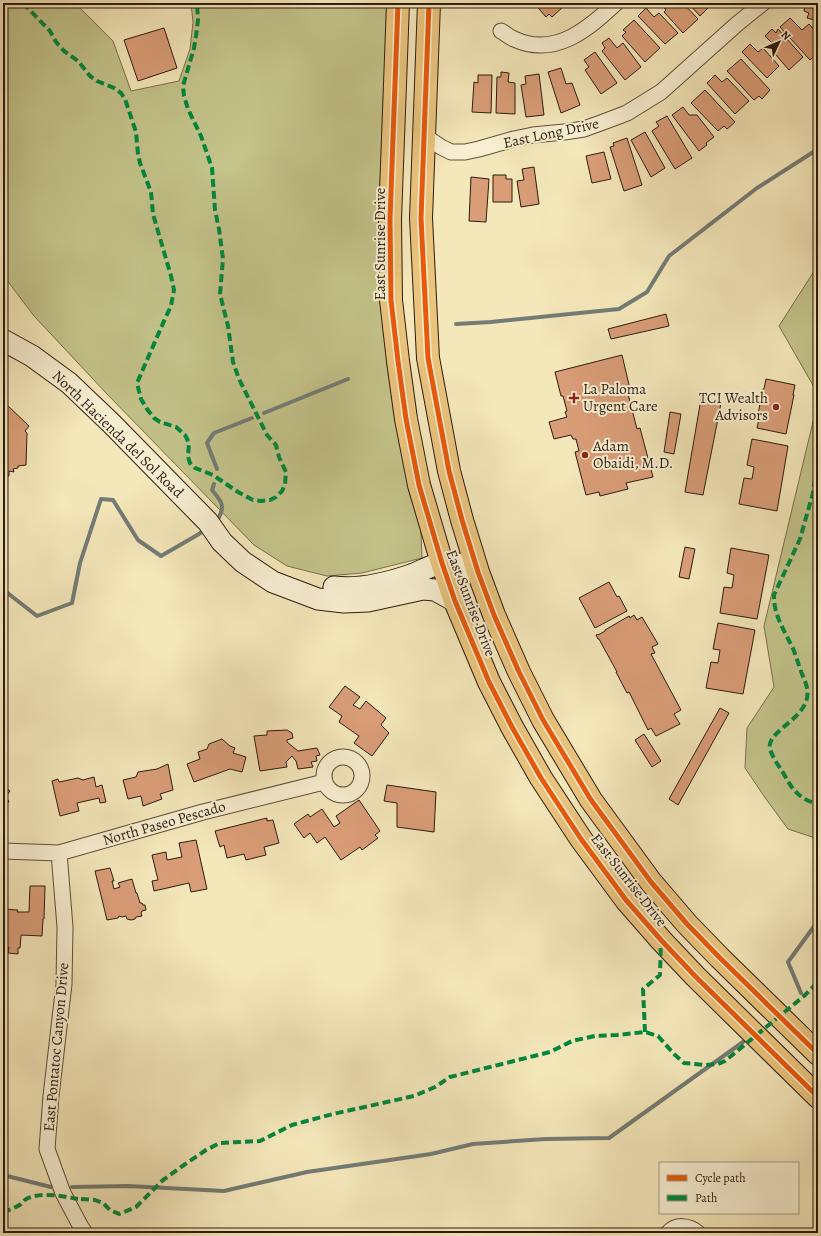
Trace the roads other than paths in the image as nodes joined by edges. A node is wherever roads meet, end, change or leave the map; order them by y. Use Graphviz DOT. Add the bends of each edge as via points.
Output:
graph roads {
  1 [pos="398,3"];
  2 [pos="429,3"];
  3 [pos="616,3"];
  4 [pos="763,3"];
  5 [pos="501,31"];
  6 [pos="423,135"];
  7 [pos="421,218"];
  8 [pos="390,219"];
  9 [pos="3,340"];
  10 [pos="208,522"];
  11 [pos="442,563"];
  12 [pos="478,572"];
  13 [pos="455,601"];
  14 [pos="324,782"];
  15 [pos="3,852"];
  16 [pos="59,853"];
  17 [pos="651,882"];
  18 [pos="626,900"];
  19 [pos="818,1054"];
  20 [pos="818,1097"];
  21 [pos="85,1233"];
  22 [pos="668,1233"];
  23 [pos="698,1233"];
  1 -- 8 [label="main road, East Sunrise Drive"];
  2 -- 6 [label="main road, East Sunrise Drive"];
  3 -- 5 [label="street" via="575,36 554,44 528,44"];
  4 -- 6 [label="street, East Long Drive" via="662,92 627,113 584,129 533,135 465,152 451,152"];
  6 -- 7 [label="main road, East Sunrise Drive"];
  7 -- 8 [label="main road"];
  7 -- 12 [label="main road, East Sunrise Drive" via="428,358 449,471"];
  8 -- 11 [label="main road, East Sunrise Drive" via="392,300 405,412 419,485"];
  9 -- 10 [label="street, North Hacienda del Sol Road" via="32,356 69,383"];
  10 -- 11 [label="street, North Hacienda del Sol Road" via="226,532 241,547 275,570 315,585 340,588 381,583 409,576"];
  10 -- 13 [label="street, North Hacienda del Sol Road" via="222,542 243,562 273,582 318,599 368,601 423,589 435,590"];
  11 -- 12 [label="street, North Hacienda del Sol Road" via="463,564"];
  11 -- 13 [label="main road, East Sunrise Drive"];
  12 -- 17 [label="main road, East Sunrise Drive" via="519,672 543,720 591,800"];
  13 -- 18 [label="main road, East Sunrise Drive" via="489,682 541,778"];
  14 -- 16 [label="street, North Paseo Pescado" via="203,812"];
  15 -- 16 [label="street, North Paseo Pescado"];
  16 -- 21 [label="street, East Pontatoc Canyon Drive" via="65,927 64,984 47,1149 64,1193"];
  17 -- 18 [label="main road"];
  17 -- 19 [label="main road, East Sunrise Drive" via="720,958"];
  18 -- 20 [label="main road, East Sunrise Drive" via="695,976"];
  22 -- 23 [label="street" via="682,1226"];
}
